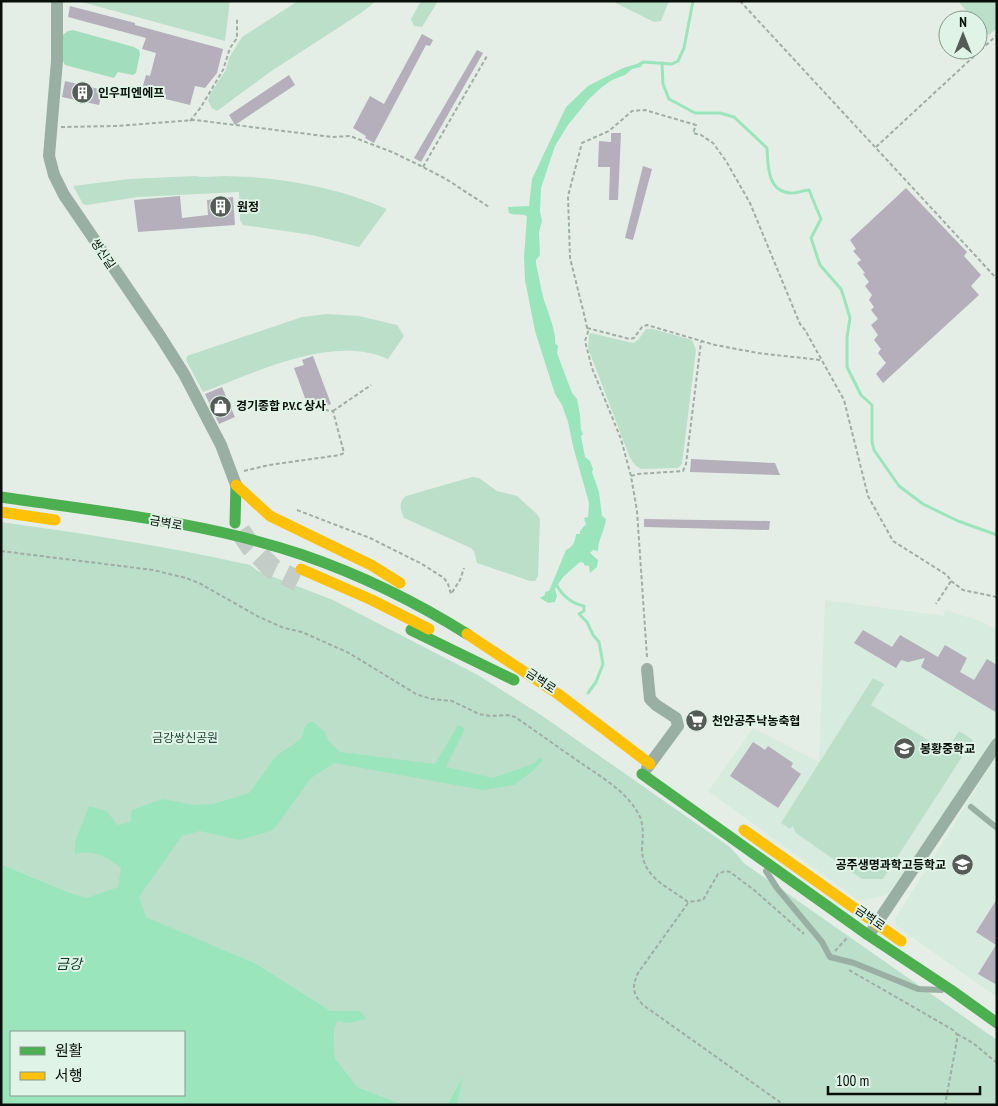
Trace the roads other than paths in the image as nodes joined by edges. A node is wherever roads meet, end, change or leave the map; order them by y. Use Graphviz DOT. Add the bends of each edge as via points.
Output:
graph roads {
  1 [pos="57,1"];
  2 [pos="234,480"];
  3 [pos="1,497"];
  4 [pos="1,512"];
  5 [pos="66,522"];
  6 [pos="235,522"];
  7 [pos="293,567"];
  8 [pos="306,584"];
  9 [pos="449,623"];
  10 [pos="648,669"];
  11 [pos="997,744"];
  12 [pos="642,769"];
  13 [pos="662,772"];
  14 [pos="971,807"];
  15 [pos="732,821"];
  16 [pos="997,828"];
  17 [pos="754,854"];
  18 [pos="876,924"];
  19 [pos="868,935"];
  20 [pos="912,949"];
  21 [pos="951,990"];
  22 [pos="997,1023"];
  1 -- 2 [label="street, 쌍신길" via="49,156 54,175 64,195 184,374 222,445"];
  2 -- 6 [label="main road"];
  2 -- 9 [label="main road" via="270,516 371,565 414,592"];
  3 -- 9 [label="main road, 금벽로" via="224,533 303,554 376,584"];
  4 -- 5 [label="main road"];
  7 -- 8 [label="main road, 금벽로" via="372,600 445,637 518,682 366,607"];
  9 -- 12 [label="main road, 금벽로" via="558,694"];
  10 -- 12 [label="street" via="650,699 676,718 678,726"];
  11 -- 18 [label="street"];
  12 -- 13 [label="main road, 금벽로"];
  12 -- 17 [label="main road, 금벽로"];
  14 -- 16 [label="lane"];
  15 -- 18 [label="main road, 금벽로"];
  17 -- 19 [label="main road, 금벽로"];
  17 -- 21 [label="lane" via="830,957 854,963 918,989"];
  18 -- 19 [label="street"];
  18 -- 20 [label="main road, 금벽로"];
  19 -- 21 [label="main road, 금벽로"];
  21 -- 22 [label="main road, 금벽로"];
}
